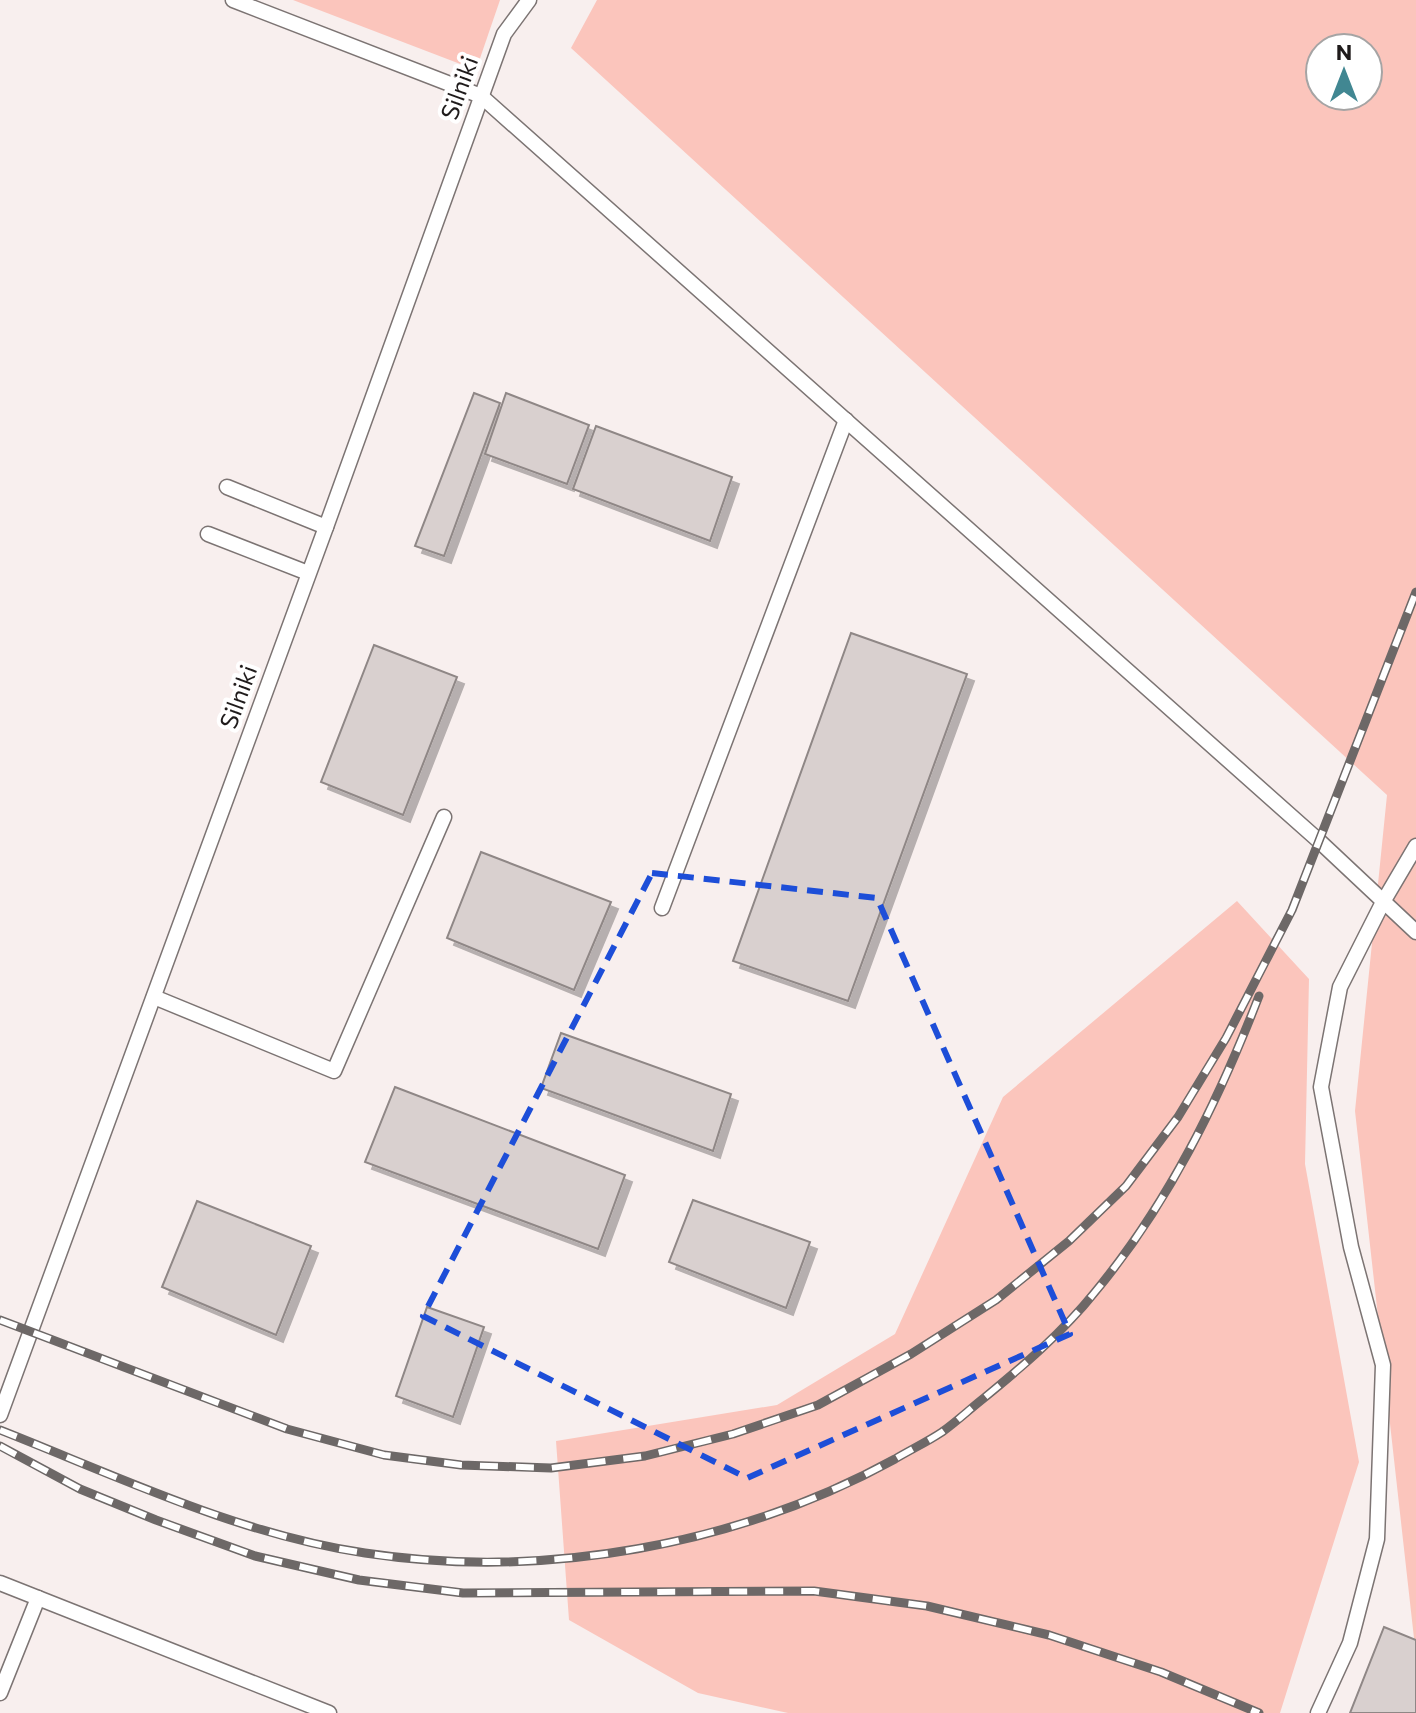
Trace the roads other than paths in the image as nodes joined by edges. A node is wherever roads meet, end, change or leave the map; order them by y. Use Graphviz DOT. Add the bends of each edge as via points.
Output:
graph roads {
  1 [pos="233,0"];
  2 [pos="529,0"];
  3 [pos="481,96"];
  4 [pos="846,420"];
  5 [pos="227,487"];
  6 [pos="326,527"];
  7 [pos="208,534"];
  8 [pos="308,573"];
  9 [pos="444,817"];
  10 [pos="1416,846"];
  11 [pos="1383,902"];
  12 [pos="662,908"];
  13 [pos="1416,932"];
  14 [pos="154,997"];
  15 [pos="6,1381"];
  16 [pos="0,1415"];
  17 [pos="0,1583"];
  18 [pos="38,1598"];
  19 [pos="0,1693"];
  20 [pos="329,1713"];
  21 [pos="1318,1713"];
  1 -- 3 [label="lane"];
  2 -- 3 [label="lane, Silniki" via="504,34"];
  3 -- 4 [label="lane"];
  3 -- 6 [label="lane, Silniki"];
  4 -- 11 [label="lane"];
  4 -- 12 [label="lane"];
  5 -- 6 [label="lane"];
  6 -- 8 [label="lane, Silniki"];
  7 -- 8 [label="lane"];
  8 -- 14 [label="lane, Silniki"];
  9 -- 14 [label="lane" via="334,1071"];
  10 -- 11 [label="lane"];
  11 -- 13 [label="lane"];
  11 -- 21 [label="lane" via="1340,987 1321,1087 1351,1247 1383,1365 1377,1539 1350,1643"];
  14 -- 15 [label="lane, Silniki"];
  15 -- 16 [label="lane, Silniki"];
  17 -- 18 [label="lane"];
  18 -- 19 [label="lane"];
  18 -- 20 [label="lane"];
}
